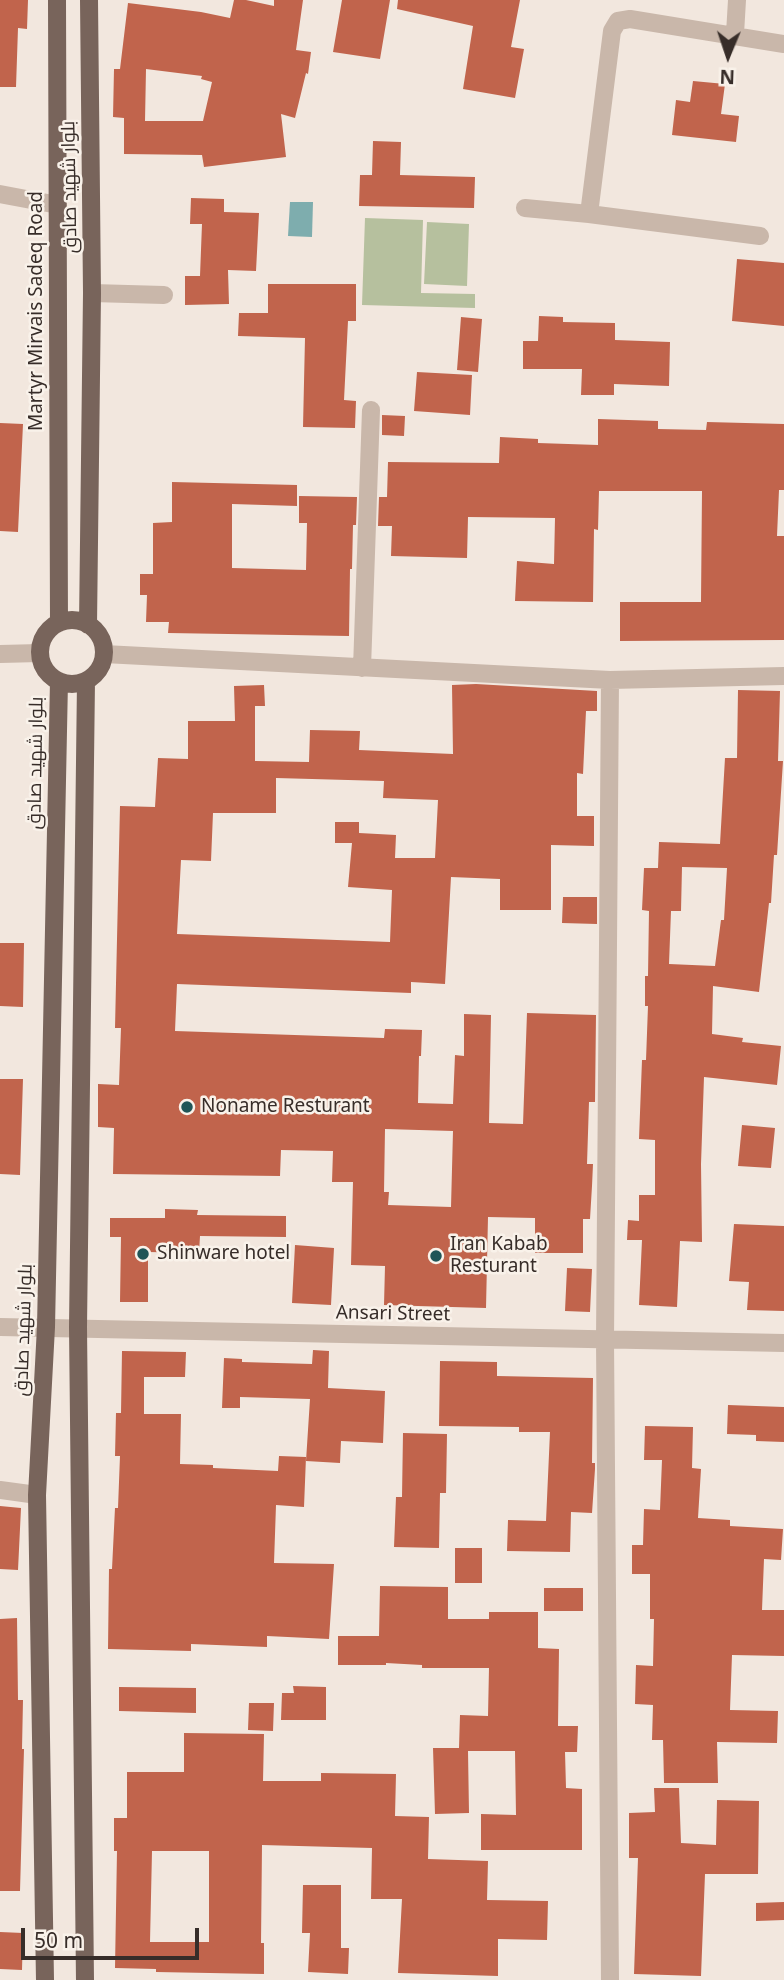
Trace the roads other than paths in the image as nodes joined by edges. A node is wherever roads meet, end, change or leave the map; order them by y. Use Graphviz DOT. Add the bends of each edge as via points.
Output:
graph roads {
  1 [pos="57,0"];
  2 [pos="89,0"];
  3 [pos="737,0"];
  4 [pos="735,34"];
  5 [pos="784,44"];
  6 [pos="0,194"];
  7 [pos="58,205"];
  8 [pos="525,208"];
  9 [pos="589,214"];
  10 [pos="760,236"];
  11 [pos="92,293"];
  12 [pos="164,295"];
  13 [pos="371,410"];
  14 [pos="60,623"];
  15 [pos="88,625"];
  16 [pos="40,653"];
  17 [pos="0,654"];
  18 [pos="104,654"];
  19 [pos="362,668"];
  20 [pos="784,676"];
  21 [pos="610,680"];
  22 [pos="59,681"];
  23 [pos="86,681"];
  24 [pos="0,1326"];
  25 [pos="46,1327"];
  26 [pos="78,1327"];
  27 [pos="605,1340"];
  28 [pos="784,1343"];
  29 [pos="0,1490"];
  30 [pos="37,1495"];
  31 [pos="45,1980"];
  32 [pos="85,1980"];
  33 [pos="610,1980"];
  1 -- 7 [label="main road, Martyr Mirvais Sadeq Road"];
  2 -- 11 [label="main road, بلوار شهید صادق"];
  3 -- 4 [label="street"];
  4 -- 5 [label="street"];
  4 -- 9 [label="street" via="618,21 612,31"];
  6 -- 7 [label="street"];
  7 -- 14 [label="main road, Martyr Mirvais Sadeq Road"];
  8 -- 9 [label="street"];
  9 -- 10 [label="street"];
  11 -- 12 [label="street"];
  11 -- 15 [label="main road, بلوار شهید صادق"];
  13 -- 19 [label="street"];
  14 -- 15 [label="main road" via="74,620"];
  14 -- 16 [label="main road" via="45,635"];
  15 -- 18 [label="main road" via="100,637"];
  16 -- 17 [label="street"];
  16 -- 22 [label="main road" via="43,664"];
  18 -- 19 [label="street"];
  18 -- 23 [label="main road" via="98,670"];
  19 -- 21 [label="street"];
  20 -- 21 [label="street"];
  21 -- 27 [label="street"];
  22 -- 23 [label="main road"];
  22 -- 25 [label="main road, بلوار شهید صادق"];
  23 -- 26 [label="main road"];
  24 -- 25 [label="street, Ansari Street"];
  25 -- 26 [label="street, Ansari Street"];
  25 -- 30 [label="main road, بلوار شهید صادق"];
  26 -- 27 [label="street, Ansari Street"];
  26 -- 32 [label="main road"];
  27 -- 28 [label="street, Ansari Street"];
  27 -- 33 [label="street"];
  29 -- 30 [label="street"];
  30 -- 31 [label="main road, بلوار شهید صادق"];
}
